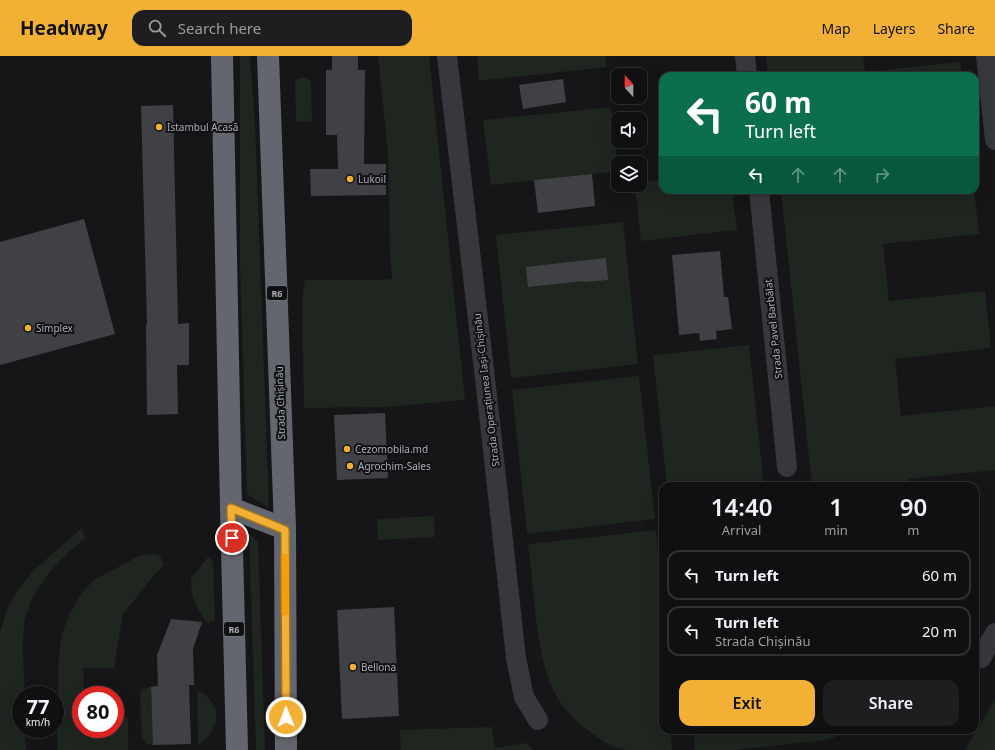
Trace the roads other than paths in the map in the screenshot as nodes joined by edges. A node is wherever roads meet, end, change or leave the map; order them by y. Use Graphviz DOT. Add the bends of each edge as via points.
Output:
graph roads {
  1 [pos="222,56"];
  2 [pos="268,56"];
  3 [pos="447,56"];
  4 [pos="745,56"];
  5 [pos="986,56"];
  6 [pos="747,72"];
  7 [pos="995,140"];
  8 [pos="759,194"];
  9 [pos="787,468"];
  10 [pos="231,508"];
  11 [pos="285,530"];
  12 [pos="995,633"];
  13 [pos="979,657"];
  14 [pos="538,720"];
  15 [pos="237,750"];
  16 [pos="286,750"];
  1 -- 10 [label="highway, R6"];
  2 -- 11 [label="highway, Strada Chișinău / R6"];
  3 -- 14 [label="street, Strada Operațiunea Iași-Chișinău" via="516,658 524,697"];
  4 -- 6 [label="street"];
  5 -- 7 [label="street"];
  8 -- 9 [label="street, Strada Pavel Barbălat"];
  10 -- 11 [label="highway"];
  10 -- 15 [label="highway, R6"];
  11 -- 16 [label="highway, Strada Chișinău / R6"];
  12 -- 13 [label="street"];
}
